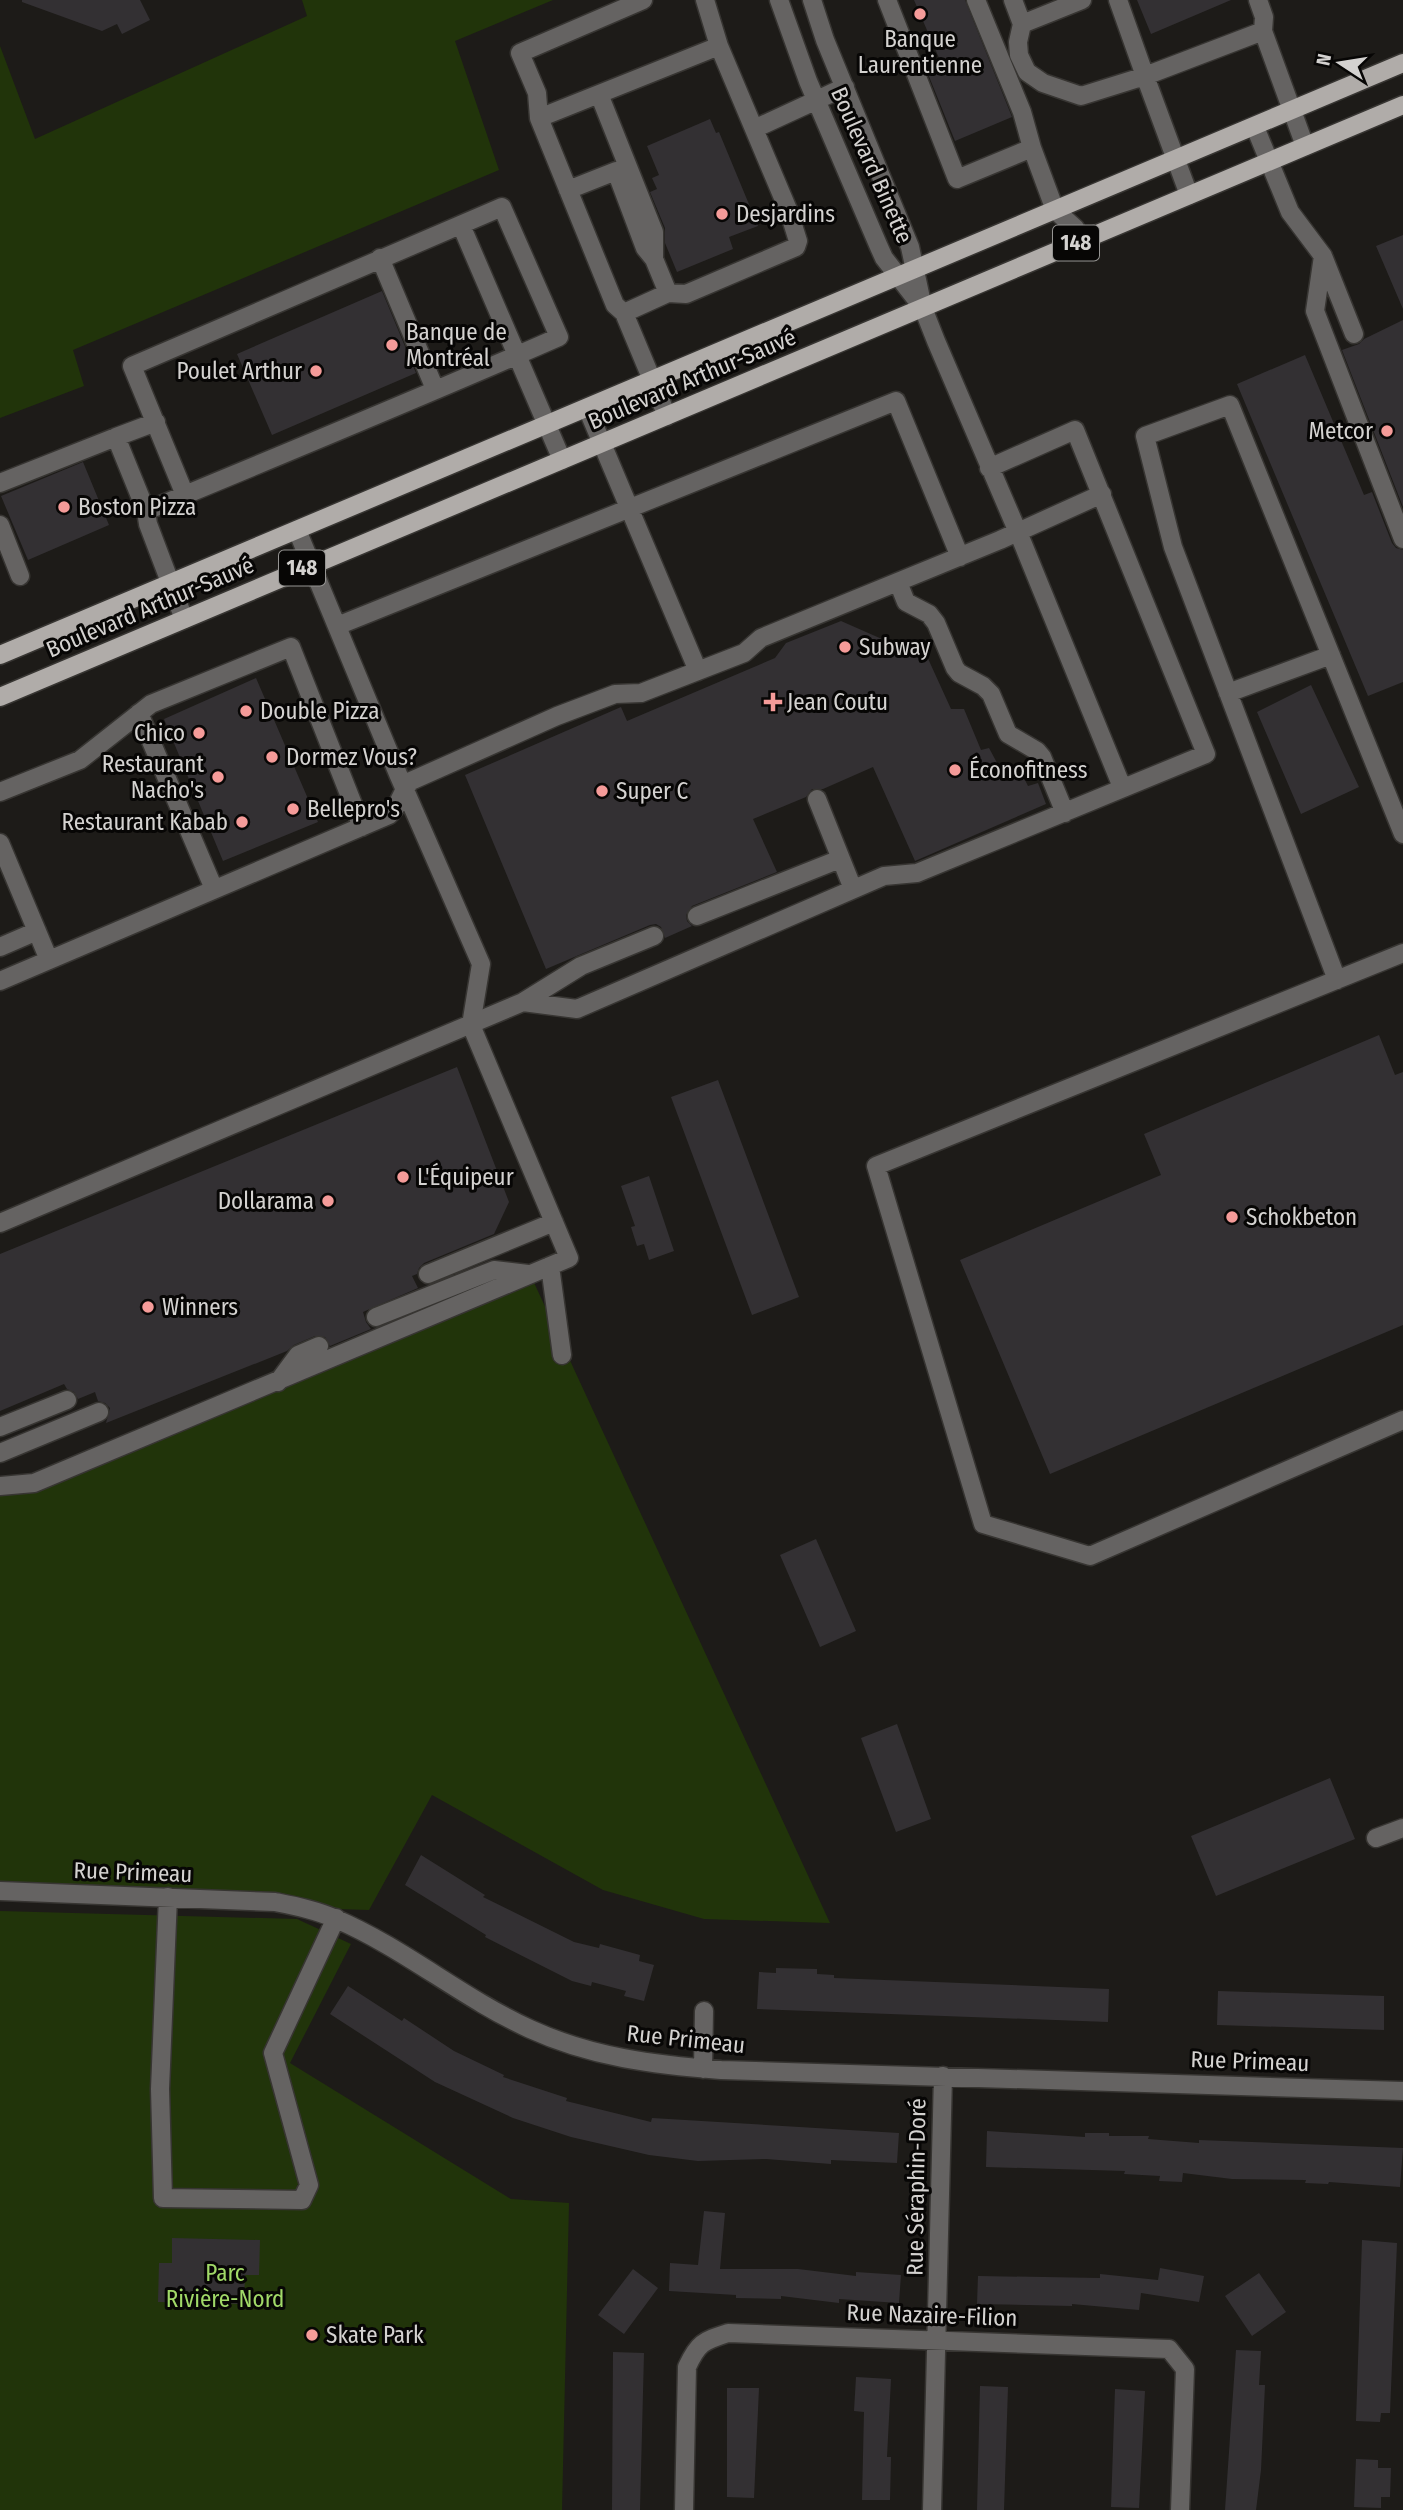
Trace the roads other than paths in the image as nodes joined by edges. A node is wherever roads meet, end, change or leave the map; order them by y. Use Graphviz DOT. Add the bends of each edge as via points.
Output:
graph roads {
  1 [pos="643,0"];
  2 [pos="705,0"];
  3 [pos="779,0"];
  4 [pos="812,0"];
  5 [pos="887,0"];
  6 [pos="976,0"];
  7 [pos="1013,0"];
  8 [pos="1082,0"];
  9 [pos="1118,0"];
  10 [pos="1258,0"];
  11 [pos="1022,24"];
  12 [pos="1263,31"];
  13 [pos="719,46"];
  14 [pos="1403,64"];
  15 [pos="1145,76"];
  16 [pos="845,87"];
  17 [pos="599,94"];
  18 [pos="817,101"];
  19 [pos="1403,105"];
  20 [pos="1292,111"];
  21 [pos="539,118"];
  22 [pos="1255,127"];
  23 [pos="754,129"];
  24 [pos="1305,146"];
  25 [pos="1032,148"];
  26 [pos="1176,160"];
  27 [pos="1268,162"];
  28 [pos="568,190"];
  29 [pos="1189,195"];
  30 [pos="1055,211"];
  31 [pos="461,225"];
  32 [pos="1081,241"];
  33 [pos="1323,256"];
  34 [pos="380,258"];
  35 [pos="654,259"];
  36 [pos="907,272"];
  37 [pos="668,293"];
  38 [pos="923,308"];
  39 [pos="624,313"];
  40 [pos="1354,334"];
  41 [pos="516,355"];
  42 [pos="651,380"];
  43 [pos="435,389"];
  44 [pos="587,408"];
  45 [pos="667,416"];
  46 [pos="156,422"];
  47 [pos="547,425"];
  48 [pos="116,437"];
  49 [pos="603,443"];
  50 [pos="562,460"];
  51 [pos="989,468"];
  52 [pos="0,484"];
  53 [pos="1102,494"];
  54 [pos="185,495"];
  55 [pos="630,508"];
  56 [pos="146,511"];
  57 [pos="0,525"];
  58 [pos="297,530"];
  59 [pos="1017,532"];
  60 [pos="1403,539"];
  61 [pos="960,556"];
  62 [pos="311,565"];
  63 [pos="20,576"];
  64 [pos="898,582"];
  65 [pos="170,583"];
  66 [pos="184,619"];
  67 [pos="337,626"];
  68 [pos="0,655"];
  69 [pos="1331,655"];
  70 [pos="698,671"];
  71 [pos="1228,693"];
  72 [pos="0,697"];
  73 [pos="139,713"];
  74 [pos="1122,787"];
  75 [pos="405,789"];
  76 [pos="0,792"];
  77 [pos="817,799"];
  78 [pos="1065,813"];
  79 [pos="362,827"];
  80 [pos="1403,834"];
  81 [pos="0,843"];
  82 [pos="840,859"];
  83 [pos="214,889"];
  84 [pos="853,890"];
  85 [pos="696,916"];
  86 [pos="37,932"];
  87 [pos="654,936"];
  88 [pos="0,947"];
  89 [pos="1403,953"];
  90 [pos="49,960"];
  91 [pos="1337,980"];
  92 [pos="0,981"];
  93 [pos="523,1002"];
  94 [pos="471,1024"];
  95 [pos="554,1222"];
  96 [pos="0,1223"];
  97 [pos="550,1266"];
  98 [pos="428,1274"];
  99 [pos="530,1274"];
  100 [pos="376,1317"];
  101 [pos="319,1346"];
  102 [pos="562,1355"];
  103 [pos="278,1382"];
  104 [pos="66,1400"];
  105 [pos="99,1412"];
  106 [pos="1403,1420"];
  107 [pos="0,1427"];
  108 [pos="0,1453"];
  109 [pos="0,1486"];
  110 [pos="1403,1828"];
  111 [pos="1376,1838"];
  112 [pos="0,1891"];
  113 [pos="168,1898"];
  114 [pos="336,1918"];
  115 [pos="704,2011"];
  116 [pos="703,2069"];
  117 [pos="943,2076"];
  118 [pos="1403,2091"];
  119 [pos="937,2340"];
  120 [pos="684,2510"];
  121 [pos="932,2510"];
  122 [pos="1180,2510"];
  1 -- 21 [label="street" via="520,53 537,93"];
  2 -- 13 [label="street"];
  3 -- 18 [label="street, Boulevard Binette"];
  4 -- 16 [label="street, Boulevard Binette"];
  5 -- 25 [label="street" via="957,179"];
  6 -- 25 [label="street"];
  7 -- 11 [label="street"];
  8 -- 11 [label="street"];
  9 -- 15 [label="street"];
  10 -- 12 [label="street"];
  11 -- 15 [label="street" via="1018,55 1027,72 1043,83 1081,96"];
  12 -- 15 [label="street"];
  12 -- 20 [label="street"];
  13 -- 17 [label="street"];
  13 -- 23 [label="street"];
  14 -- 20 [label="main road, Boulevard Arthur-Sauvé / 148"];
  15 -- 26 [label="street"];
  16 -- 18 [label="street"];
  16 -- 36 [label="street, Boulevard Binette" via="910,247"];
  17 -- 21 [label="street"];
  17 -- 35 [label="street" via="654,232"];
  18 -- 23 [label="street"];
  18 -- 36 [label="street, Boulevard Binette" via="884,258"];
  19 -- 24 [label="main road, Boulevard Arthur-Sauvé / 148"];
  20 -- 22 [label="main road, Boulevard Arthur-Sauvé / 148"];
  20 -- 24 [label="street"];
  21 -- 28 [label="street"];
  22 -- 26 [label="main road, Boulevard Arthur-Sauvé / 148"];
  22 -- 27 [label="street"];
  23 -- 37 [label="street" via="799,237 797,245 686,294"];
  24 -- 27 [label="main road, Boulevard Arthur-Sauvé / 148"];
  25 -- 30 [label="street"];
  26 -- 29 [label="street"];
  26 -- 30 [label="main road, Boulevard Arthur-Sauvé / 148"];
  27 -- 29 [label="main road, Boulevard Arthur-Sauvé / 148"];
  27 -- 33 [label="street" via="1290,212"];
  28 -- 35 [label="street" via="616,171 645,248"];
  28 -- 39 [label="street" via="615,305"];
  29 -- 32 [label="main road, Boulevard Arthur-Sauvé / 148"];
  30 -- 32 [label="street" via="1075,228"];
  30 -- 36 [label="main road, Boulevard Arthur-Sauvé / 148"];
  31 -- 34 [label="street"];
  31 -- 41 [label="street"];
  31 -- 41 [label="street" via="502,207 559,337"];
  32 -- 38 [label="main road, Boulevard Arthur-Sauvé / 148"];
  33 -- 40 [label="street"];
  33 -- 60 [label="street" via="1315,312"];
  34 -- 43 [label="street"];
  34 -- 46 [label="street" via="132,366"];
  35 -- 37 [label="street"];
  36 -- 38 [label="street, Boulevard Binette"];
  36 -- 42 [label="main road, Boulevard Arthur-Sauvé / 148"];
  37 -- 39 [label="street"];
  38 -- 45 [label="main road, Boulevard Arthur-Sauvé / 148"];
  38 -- 51 [label="street, Boulevard Binette"];
  39 -- 42 [label="street"];
  41 -- 43 [label="street"];
  41 -- 47 [label="street"];
  42 -- 44 [label="main road, Boulevard Arthur-Sauvé / 148"];
  42 -- 45 [label="street"];
  43 -- 54 [label="street"];
  44 -- 47 [label="main road, Boulevard Arthur-Sauvé / 148"];
  44 -- 49 [label="street"];
  45 -- 49 [label="main road, Boulevard Arthur-Sauvé / 148"];
  46 -- 48 [label="street"];
  46 -- 54 [label="street"];
  47 -- 50 [label="street"];
  47 -- 58 [label="main road, Boulevard Arthur-Sauvé / 148"];
  48 -- 52 [label="street"];
  48 -- 56 [label="street"];
  49 -- 50 [label="main road, Boulevard Arthur-Sauvé / 148"];
  49 -- 55 [label="street"];
  50 -- 62 [label="main road, Boulevard Arthur-Sauvé / 148"];
  51 -- 53 [label="street" via="1075,430"];
  51 -- 59 [label="street, Boulevard Binette"];
  53 -- 59 [label="street"];
  53 -- 74 [label="street" via="1206,754"];
  54 -- 56 [label="street"];
  55 -- 61 [label="street" via="896,401"];
  55 -- 67 [label="street"];
  55 -- 70 [label="street"];
  56 -- 65 [label="street"];
  57 -- 63 [label="street"];
  58 -- 62 [label="street"];
  58 -- 65 [label="main road, Boulevard Arthur-Sauvé / 148"];
  59 -- 61 [label="street"];
  59 -- 74 [label="street, Boulevard Binette"];
  61 -- 64 [label="street"];
  62 -- 66 [label="main road, Boulevard Arthur-Sauvé / 148"];
  62 -- 67 [label="street"];
  64 -- 70 [label="street" via="761,638 744,653"];
  64 -- 78 [label="street" via="906,602 936,623 956,669 991,694 1009,734 1044,760"];
  65 -- 66 [label="street"];
  65 -- 68 [label="main road, Boulevard Arthur-Sauvé / 148"];
  66 -- 72 [label="main road, Boulevard Arthur-Sauvé / 148"];
  67 -- 75 [label="street"];
  69 -- 71 [label="street"];
  69 -- 71 [label="street" via="1230,405 1145,436 1173,547"];
  69 -- 80 [label="street"];
  70 -- 75 [label="street" via="641,693 615,694 557,716 416,779"];
  71 -- 91 [label="street"];
  73 -- 76 [label="street" via="80,760"];
  73 -- 79 [label="street" via="291,647"];
  73 -- 83 [label="street"];
  74 -- 78 [label="street"];
  75 -- 79 [label="street" via="394,811"];
  75 -- 94 [label="street" via="481,964"];
  77 -- 82 [label="street"];
  78 -- 84 [label="street" via="917,873 884,876"];
  79 -- 83 [label="street"];
  81 -- 86 [label="street"];
  82 -- 84 [label="street"];
  82 -- 85 [label="street"];
  83 -- 90 [label="street"];
  84 -- 93 [label="street" via="577,1009"];
  86 -- 88 [label="street"];
  86 -- 90 [label="street"];
  87 -- 93 [label="street" via="581,966"];
  89 -- 91 [label="street"];
  90 -- 92 [label="street"];
  91 -- 106 [label="street" via="876,1166 983,1524 1090,1556"];
  93 -- 94 [label="street"];
  94 -- 95 [label="street"];
  94 -- 96 [label="street"];
  95 -- 97 [label="street" via="569,1258"];
  95 -- 98 [label="street"];
  97 -- 99 [label="street"];
  97 -- 102 [label="street"];
  99 -- 100 [label="street" via="494,1269"];
  99 -- 103 [label="street"];
  101 -- 103 [label="street" via="298,1355"];
  103 -- 109 [label="street" via="34,1483"];
  104 -- 107 [label="street"];
  105 -- 108 [label="street"];
  110 -- 111 [label="street"];
  112 -- 113 [label="street, Rue Primeau"];
  113 -- 114 [label="street, Rue Primeau" via="275,1902"];
  113 -- 114 [label="street" via="160,2089 163,2198 302,2200 309,2185 273,2053"];
  114 -- 116 [label="street, Rue Primeau" via="530,2029 616,2057"];
  115 -- 116 [label="street"];
  116 -- 117 [label="street, Rue Primeau"];
  117 -- 118 [label="street, Rue Primeau"];
  117 -- 119 [label="street, Rue Séraphin-Doré"];
  119 -- 120 [label="street, Rue Nazaire-Filion" via="728,2333 703,2341 687,2367"];
  119 -- 121 [label="street, Rue Séraphin-Doré"];
  119 -- 122 [label="street, Rue Nazaire-Filion" via="1169,2349 1185,2369"];
}
